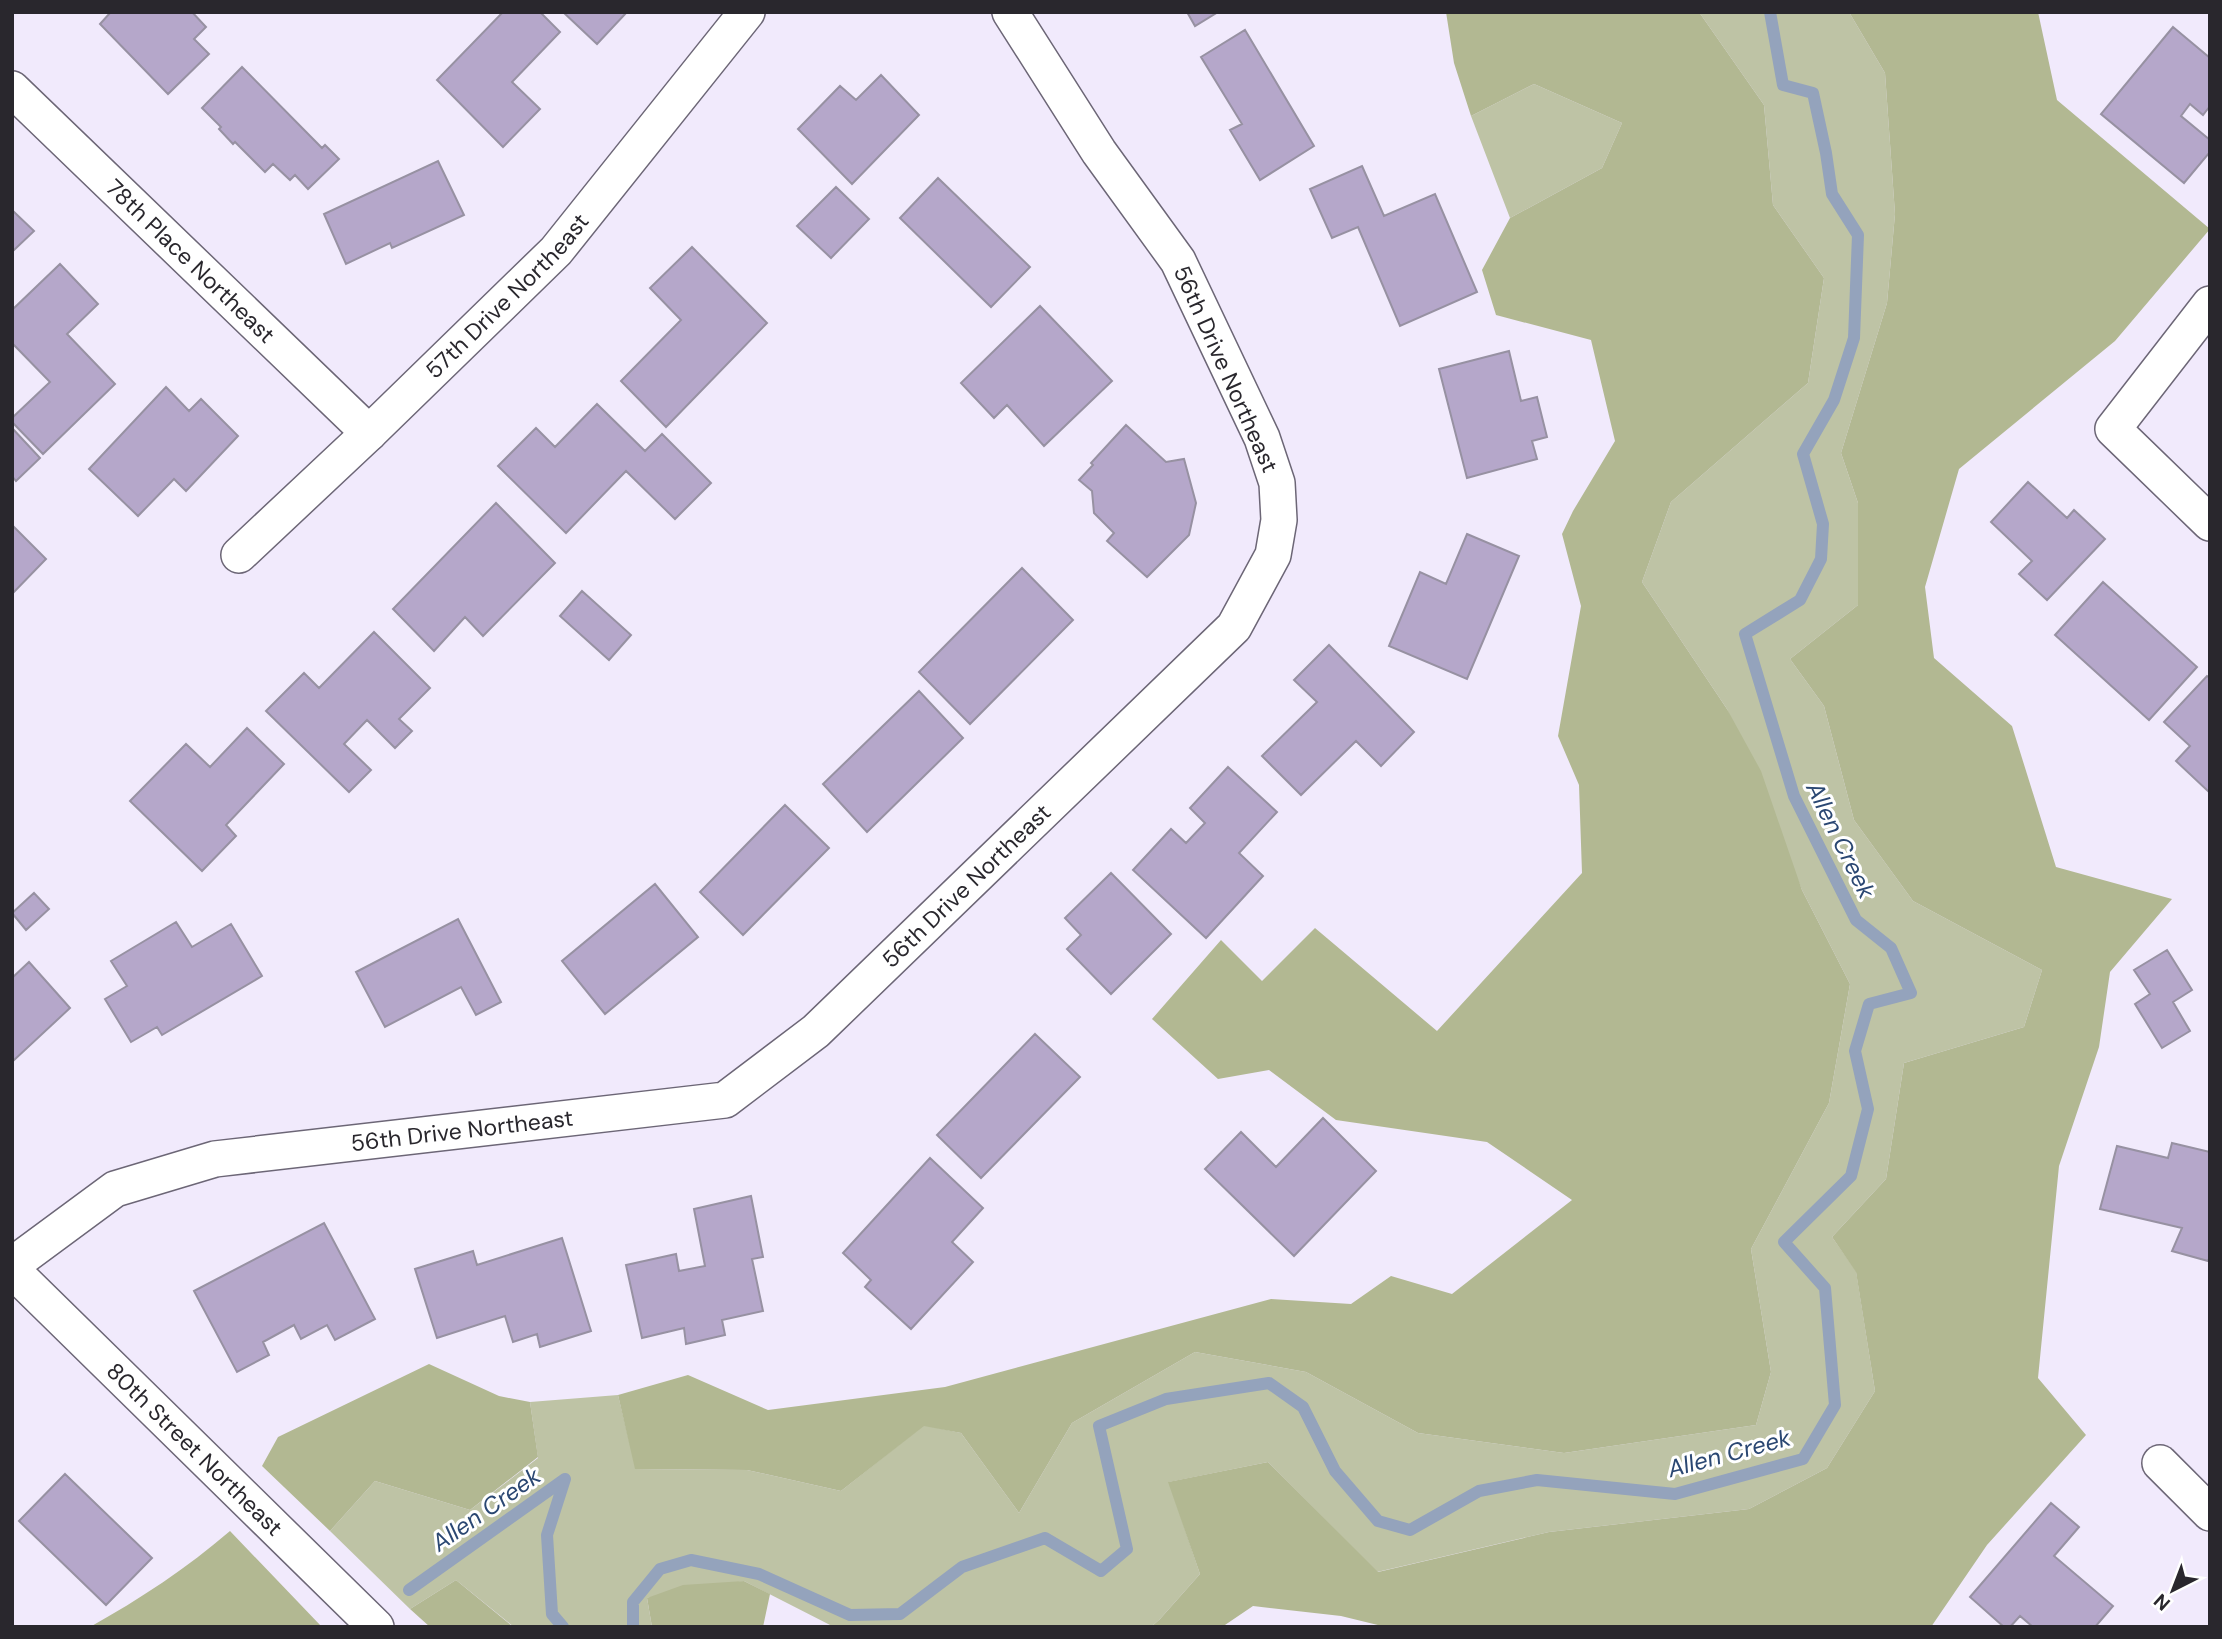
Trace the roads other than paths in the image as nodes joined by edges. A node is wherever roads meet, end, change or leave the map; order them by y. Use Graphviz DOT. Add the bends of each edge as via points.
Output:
graph roads {
  1 [pos="747,12"];
  2 [pos="1010,12"];
  3 [pos="12,89"];
  4 [pos="2210,304"];
  5 [pos="369,433"];
  6 [pos="2210,523"];
  7 [pos="239,555"];
  8 [pos="12,1265"];
  9 [pos="12,1270"];
  10 [pos="2160,1463"];
  11 [pos="2210,1513"];
  12 [pos="376,1627"];
  1 -- 5 [label="street, 57th Drive Northeast" via="556,251"];
  2 -- 8 [label="street, 56th Drive Northeast" via="1099,152 1178,261 1262,438 1277,483 1279,520 1273,555 1234,627 816,1031 725,1100 215,1159 116,1189"];
  3 -- 5 [label="street, 78th Place Northeast"];
  4 -- 6 [label="street" via="2113,429"];
  5 -- 7 [label="street, 57th Drive Northeast"];
  9 -- 12 [label="street, 80th Street Northeast"];
  10 -- 11 [label="street"];
}
